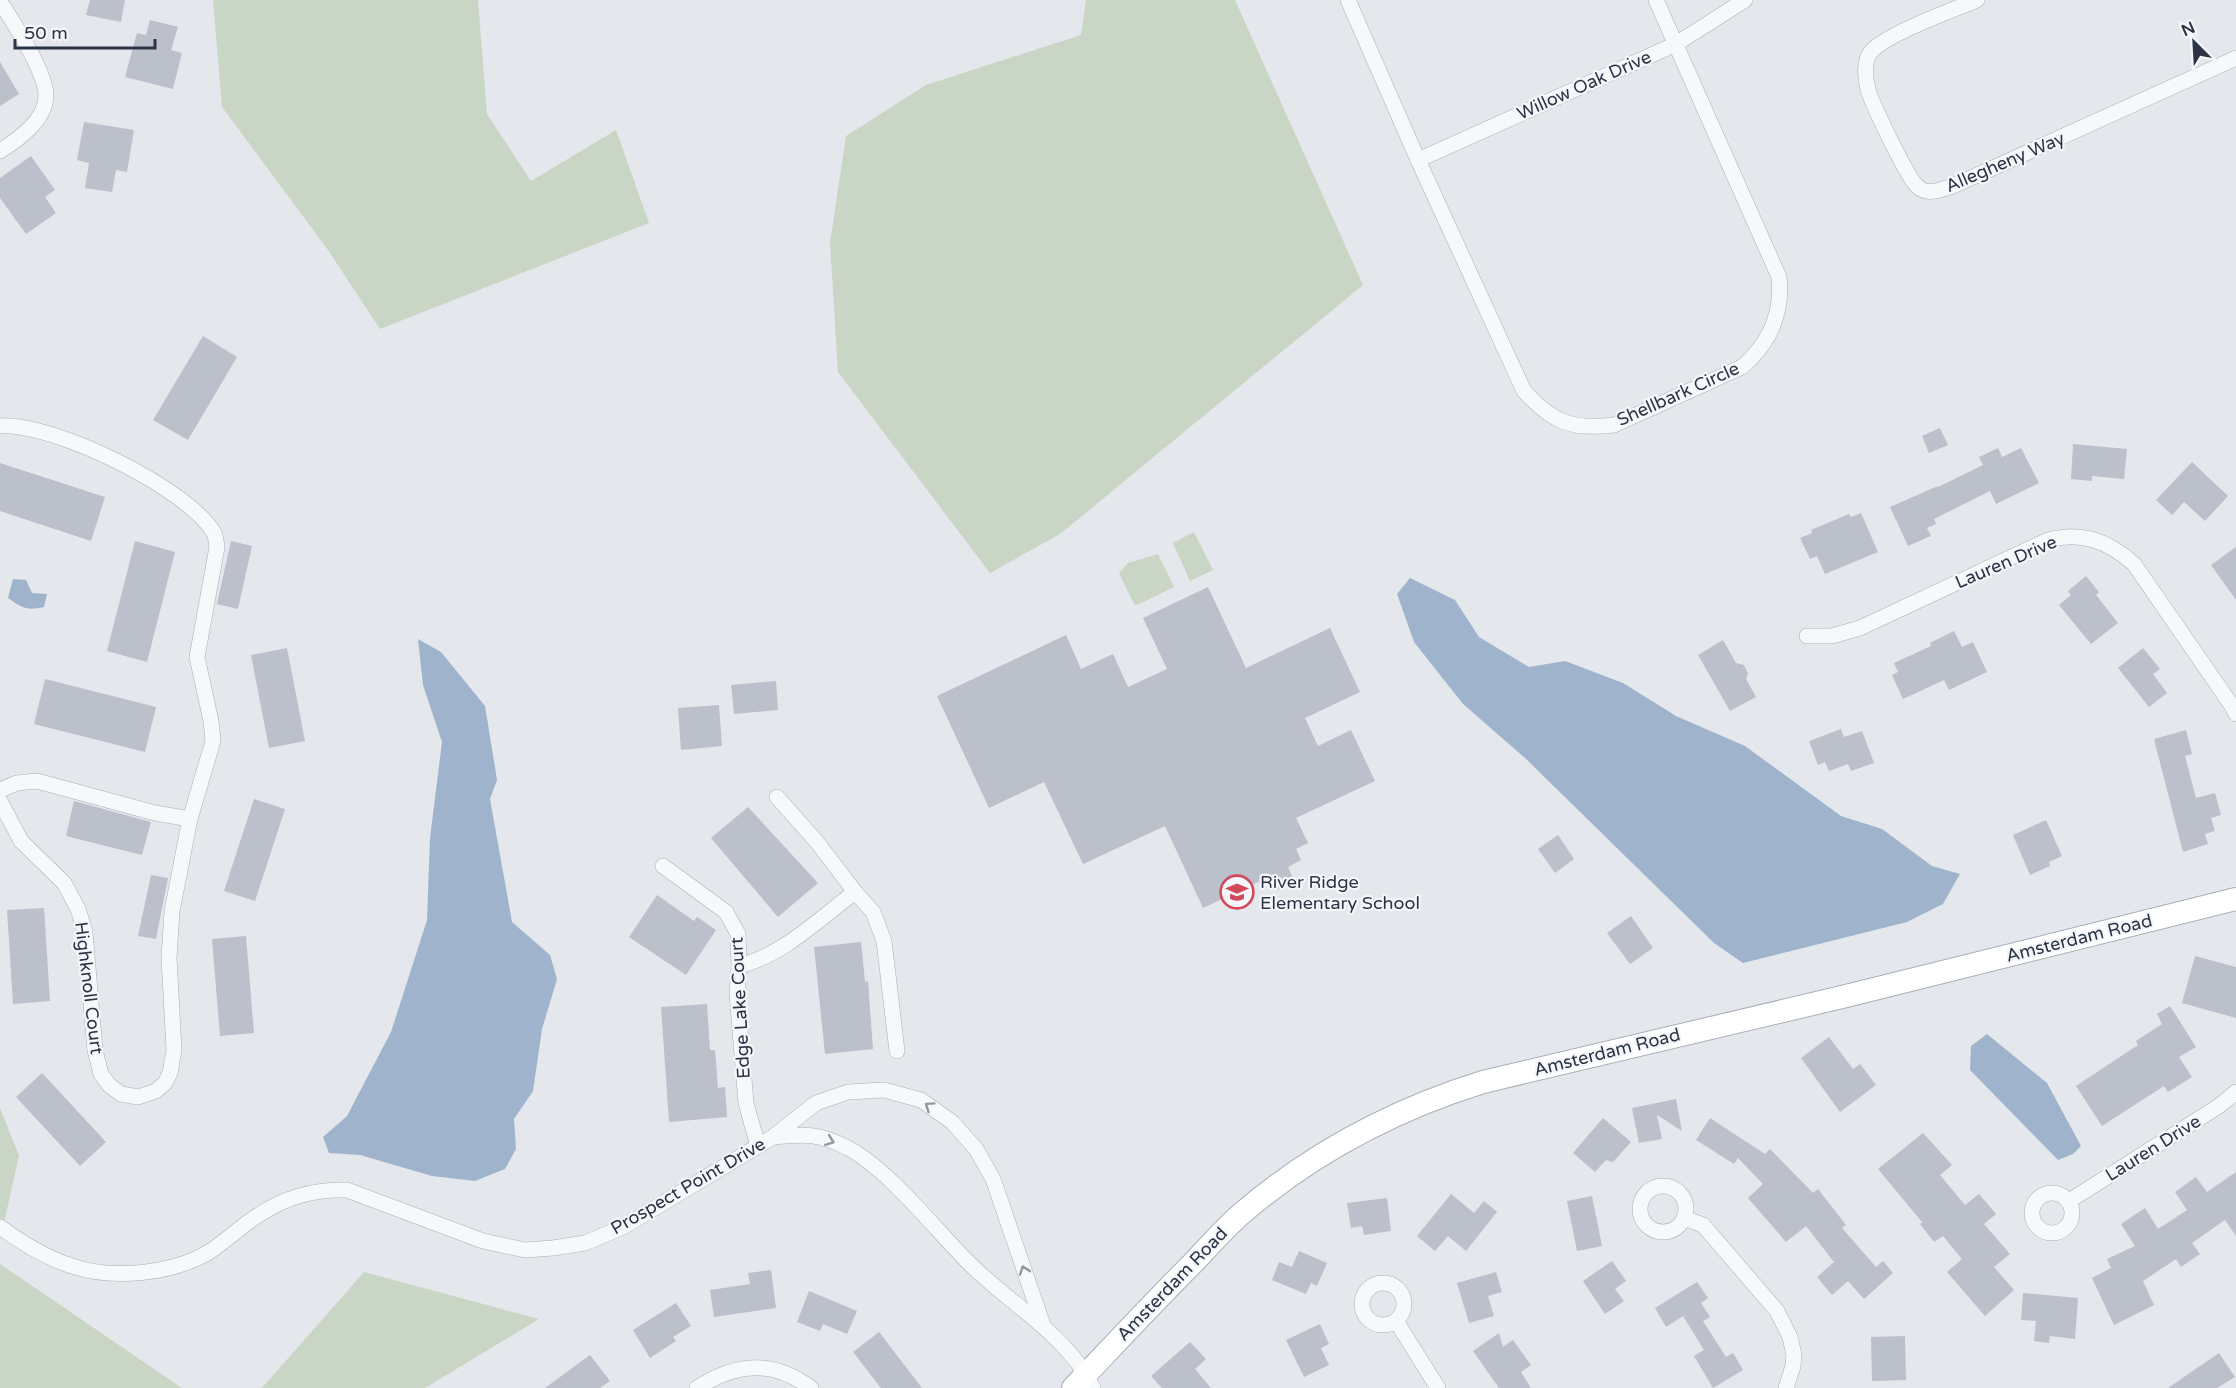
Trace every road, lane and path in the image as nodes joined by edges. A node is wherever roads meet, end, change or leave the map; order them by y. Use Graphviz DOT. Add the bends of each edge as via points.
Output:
graph roads {
  1 [pos="1348,0"];
  2 [pos="1656,0"];
  3 [pos="1744,0"];
  4 [pos="1977,0"];
  5 [pos="5,4"];
  6 [pos="1676,44"];
  7 [pos="2236,58"];
  8 [pos="0,151"];
  9 [pos="1418,160"];
  10 [pos="0,426"];
  11 [pos="1807,636"];
  12 [pos="2236,714"];
  13 [pos="0,790"];
  14 [pos="777,797"];
  15 [pos="0,801"];
  16 [pos="190,819"];
  17 [pos="663,866"];
  18 [pos="855,892"];
  19 [pos="2236,898"];
  20 [pos="739,966"];
  21 [pos="897,1050"];
  22 [pos="2236,1092"];
  23 [pos="773,1137"];
  24 [pos="758,1146"];
  25 [pos="2069,1201"];
  26 [pos="1684,1218"];
  27 [pos="0,1227"];
  28 [pos="1396,1321"];
  29 [pos="1043,1325"];
  30 [pos="1084,1383"];
  31 [pos="697,1388"];
  32 [pos="811,1388"];
  33 [pos="1438,1388"];
  34 [pos="1786,1388"];
  1 -- 9 [label="street, Shellbark Circle"];
  2 -- 6 [label="street, Shellbark Circle"];
  3 -- 6 [label="street, Willow Oak Drive"];
  4 -- 7 [label="street, Allegheny Way" via="1885,40 1869,54 1865,74 1868,91 1908,175 1918,188 1931,192 1953,186"];
  5 -- 8 [label="street" via="27,44 46,95 31,129"];
  6 -- 9 [label="street, Willow Oak Drive"];
  6 -- 9 [label="street, Shellbark Circle" via="1779,277 1781,295 1773,329 1755,356 1742,367 1677,397 1614,425 1598,427 1563,422 1535,404 1516,376"];
  10 -- 16 [label="street, Highknoll Court" via="41,431 118,462 175,495 215,535 217,547 197,657 213,741"];
  11 -- 12 [label="street, Lauren Drive" via="1832,636 1860,628 2048,540 2093,539 2118,549 2134,564"];
  13 -- 16 [label="street" via="37,781"];
  14 -- 18 [label="street"];
  15 -- 16 [label="street, Highknoll Court" via="21,841 64,883 78,909 85,932 95,1050 101,1074 121,1094 138,1097 156,1091 170,1073 174,1050 169,958 172,911"];
  17 -- 20 [label="street, Edge Lake Court" via="726,912 738,934"];
  18 -- 20 [label="street" via="773,954"];
  18 -- 21 [label="street" via="873,912 884,941"];
  19 -- 30 [label="main road, Amsterdam Road" via="1439,1095 1370,1126 1279,1183 1239,1216 1134,1322"];
  20 -- 24 [label="street, Edge Lake Court" via="737,993 746,1103"];
  22 -- 25 [label="street, Lauren Drive"];
  23 -- 24 [label="street, Prospect Point Drive"];
  23 -- 29 [label="street, Prospect Point Drive, one-way" via="807,1133 850,1149 878,1170 1006,1297"];
  29 -- 23 [label="street, Prospect Point Drive, one-way" via="993,1179 976,1149 952,1122 921,1100 884,1090 848,1092 816,1104"];
  24 -- 27 [label="street, Prospect Point Drive" via="623,1227 585,1243 553,1248 525,1250 483,1241 347,1190 328,1189 300,1193 258,1215 209,1252 176,1267 144,1273 72,1267 24,1245"];
  26 -- 34 [label="street" via="1703,1226 1777,1311 1794,1355"];
  28 -- 33 [label="street"];
  29 -- 30 [label="street, Prospect Point Drive"];
  31 -- 32 [label="street" via="731,1370 764,1367 796,1377"];
}
